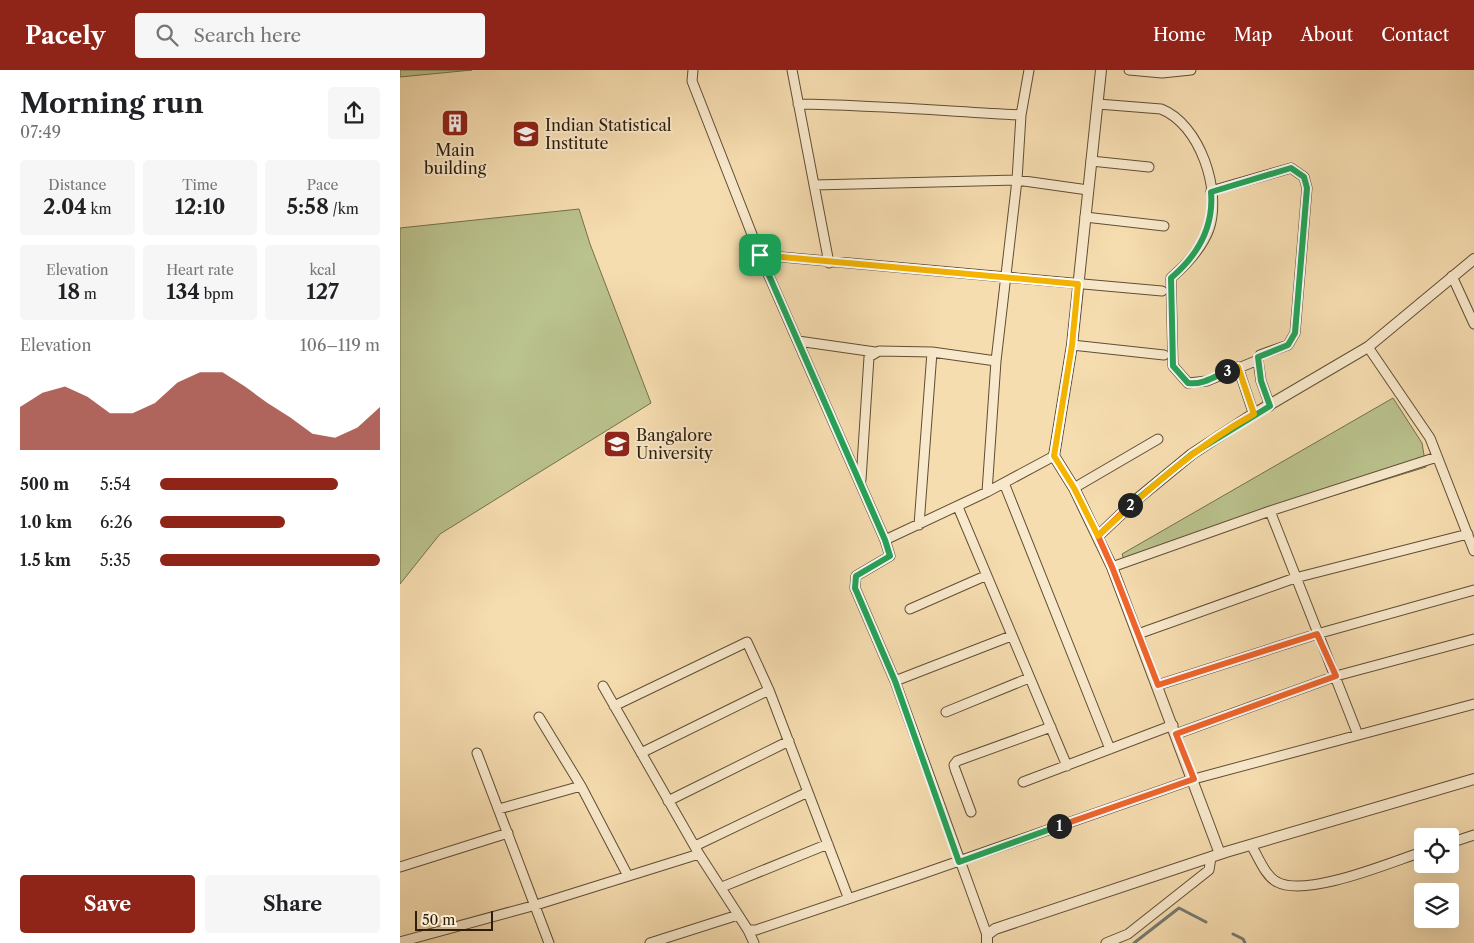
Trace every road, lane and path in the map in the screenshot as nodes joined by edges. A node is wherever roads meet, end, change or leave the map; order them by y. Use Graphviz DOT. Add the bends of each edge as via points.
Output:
graph roads {
  1 [pos="693,70"];
  2 [pos="792,70"];
  3 [pos="1029,70"];
  4 [pos="1101,70"];
  5 [pos="1129,70"];
  6 [pos="1191,70"];
  7 [pos="798,104"];
  8 [pos="1098,104"];
  9 [pos="1021,114"];
  10 [pos="1091,161"];
  11 [pos="1149,167"];
  12 [pos="1017,180"];
  13 [pos="814,185"];
  14 [pos="1088,190"];
  15 [pos="1211,192"];
  16 [pos="1085,217"];
  17 [pos="1164,226"];
  18 [pos="760,255"];
  19 [pos="1474,259"];
  20 [pos="830,263"];
  21 [pos="1452,276"];
  22 [pos="1006,278"];
  23 [pos="1078,284"];
  24 [pos="1162,291"];
  25 [pos="1474,324"];
  26 [pos="798,341"];
  27 [pos="1072,345"];
  28 [pos="1368,347"];
  29 [pos="875,352"];
  30 [pos="932,352"];
  31 [pos="1164,355"];
  32 [pos="1258,360"];
  33 [pos="996,361"];
  34 [pos="1238,367"];
  35 [pos="1270,406"];
  36 [pos="1254,414"];
  37 [pos="1158,439"];
  38 [pos="1054,456"];
  39 [pos="1437,457"];
  40 [pos="861,483"];
  41 [pos="1004,483"];
  42 [pos="1074,488"];
  43 [pos="987,492"];
  44 [pos="958,507"];
  45 [pos="1270,511"];
  46 [pos="919,525"];
  47 [pos="1468,534"];
  48 [pos="1098,536"];
  49 [pos="885,540"];
  50 [pos="1474,548"];
  51 [pos="1112,567"];
  52 [pos="985,576"];
  53 [pos="1296,578"];
  54 [pos="1474,590"];
  55 [pos="910,609"];
  56 [pos="1138,634"];
  57 [pos="1317,634"];
  58 [pos="1011,636"];
  59 [pos="1474,639"];
  60 [pos="1336,676"];
  61 [pos="1029,678"];
  62 [pos="895,681"];
  63 [pos="1158,685"];
  64 [pos="603,686"];
  65 [pos="769,690"];
  66 [pos="1474,704"];
  67 [pos="614,706"];
  68 [pos="946,712"];
  69 [pos="538,717"];
  70 [pos="1051,727"];
  71 [pos="1174,729"];
  72 [pos="1358,735"];
  73 [pos="789,741"];
  74 [pos="1110,749"];
  75 [pos="477,753"];
  76 [pos="641,753"];
  77 [pos="1067,766"];
  78 [pos="1194,779"];
  79 [pos="1474,779"];
  80 [pos="1023,782"];
  81 [pos="581,786"];
  82 [pos="808,792"];
  83 [pos="668,800"];
  84 [pos="499,809"];
  85 [pos="971,812"];
  86 [pos="508,833"];
  87 [pos="1474,835"];
  88 [pos="1459,840"];
  89 [pos="828,844"];
  90 [pos="1251,845"];
  91 [pos="697,850"];
  92 [pos="1414,855"];
  93 [pos="1216,856"];
  94 [pos="959,862"];
  95 [pos="400,867"];
  96 [pos="628,876"];
  97 [pos="722,887"];
  98 [pos="848,898"];
  99 [pos="536,905"];
  100 [pos="738,915"];
  101 [pos="748,930"];
  102 [pos="987,939"];
  103 [pos="400,942"];
  104 [pos="549,943"];
  105 [pos="650,943"];
  106 [pos="754,943"];
  107 [pos="1106,943"];
  1 -- 18 [label="street" via="692,81"];
  2 -- 7 [label="street"];
  3 -- 9 [label="street"];
  4 -- 8 [label="street"];
  5 -- 6 [label="street" via="1162,73"];
  7 -- 9 [label="street" via="880,105"];
  7 -- 13 [label="street"];
  8 -- 10 [label="street"];
  8 -- 15 [label="street" via="1170,112 1188,131 1202,154"];
  9 -- 12 [label="street"];
  10 -- 11 [label="street"];
  10 -- 14 [label="street"];
  12 -- 13 [label="street"];
  12 -- 14 [label="street"];
  12 -- 22 [label="street"];
  13 -- 20 [label="street"];
  14 -- 16 [label="street"];
  15 -- 32 [label="street" via="1291,168 1304,177 1307,188 1295,333 1288,345 1260,355"];
  15 -- 34 [label="street" via="1209,229 1196,252 1171,278 1173,366 1188,383 1193,384"];
  16 -- 17 [label="street"];
  16 -- 23 [label="street"];
  18 -- 20 [label="street"];
  18 -- 26 [label="street"];
  19 -- 21 [label="street"];
  20 -- 22 [label="street"];
  21 -- 25 [label="street"];
  21 -- 28 [label="street"];
  22 -- 23 [label="street"];
  22 -- 33 [label="street"];
  23 -- 24 [label="street"];
  23 -- 27 [label="street"];
  26 -- 29 [label="street"];
  26 -- 40 [label="street"];
  27 -- 31 [label="street"];
  27 -- 38 [label="street"];
  28 -- 35 [label="street"];
  28 -- 39 [label="street" via="1430,438"];
  29 -- 30 [label="street"];
  29 -- 40 [label="street" via="870,358"];
  30 -- 33 [label="street"];
  30 -- 46 [label="street"];
  32 -- 34 [label="street"];
  32 -- 35 [label="street"];
  33 -- 43 [label="street"];
  34 -- 36 [label="street"];
  35 -- 36 [label="street"];
  36 -- 48 [label="street" via="1192,454"];
  37 -- 42 [label="street"];
  38 -- 41 [label="street"];
  38 -- 42 [label="street"];
  39 -- 45 [label="street"];
  39 -- 47 [label="street"];
  40 -- 49 [label="street"];
  41 -- 43 [label="street"];
  41 -- 74 [label="street"];
  42 -- 48 [label="street"];
  43 -- 44 [label="street"];
  44 -- 46 [label="street"];
  44 -- 52 [label="street"];
  45 -- 51 [label="street"];
  45 -- 53 [label="street"];
  46 -- 49 [label="street"];
  47 -- 50 [label="street"];
  47 -- 53 [label="street"];
  48 -- 51 [label="street"];
  49 -- 62 [label="street" via="890,556 856,576 855,588"];
  51 -- 56 [label="street"];
  52 -- 55 [label="street"];
  52 -- 58 [label="street"];
  53 -- 56 [label="street"];
  53 -- 57 [label="street"];
  54 -- 57 [label="street"];
  56 -- 63 [label="street"];
  57 -- 60 [label="street"];
  57 -- 63 [label="street"];
  58 -- 61 [label="street"];
  58 -- 62 [label="street"];
  59 -- 60 [label="street"];
  60 -- 71 [label="street"];
  60 -- 72 [label="street"];
  61 -- 68 [label="street"];
  61 -- 70 [label="street"];
  62 -- 94 [label="street"];
  63 -- 71 [label="street"];
  64 -- 67 [label="street"];
  65 -- 67 [label="street" via="747,642"];
  65 -- 73 [label="street"];
  65 -- 76 [label="street"];
  66 -- 72 [label="street"];
  67 -- 76 [label="street"];
  69 -- 81 [label="street"];
  70 -- 77 [label="street"];
  70 -- 85 [label="street" via="954,764"];
  71 -- 74 [label="street"];
  71 -- 78 [label="street"];
  72 -- 78 [label="street"];
  73 -- 82 [label="street"];
  73 -- 83 [label="street"];
  74 -- 77 [label="street"];
  75 -- 84 [label="street"];
  76 -- 83 [label="street"];
  77 -- 80 [label="street"];
  78 -- 93 [label="street"];
  78 -- 94 [label="street"];
  79 -- 90 [label="street"];
  81 -- 84 [label="street"];
  81 -- 96 [label="street"];
  82 -- 89 [label="street"];
  82 -- 91 [label="street"];
  83 -- 91 [label="street"];
  84 -- 86 [label="street"];
  86 -- 95 [label="street"];
  86 -- 99 [label="street"];
  87 -- 88 [label="street"];
  89 -- 97 [label="street"];
  89 -- 98 [label="street"];
  90 -- 92 [label="street" via="1276,881 1301,886 1340,879"];
  90 -- 93 [label="street"];
  91 -- 96 [label="street"];
  91 -- 97 [label="street"];
  93 -- 102 [label="street" via="995,929"];
  93 -- 107 [label="street" via="1209,870 1128,934"];
  94 -- 98 [label="street"];
  94 -- 102 [label="street"];
  96 -- 99 [label="street"];
  97 -- 100 [label="street"];
  98 -- 101 [label="street"];
  99 -- 103 [label="street"];
  99 -- 104 [label="street"];
  100 -- 101 [label="street"];
  100 -- 105 [label="street"];
  101 -- 106 [label="street"];
}
